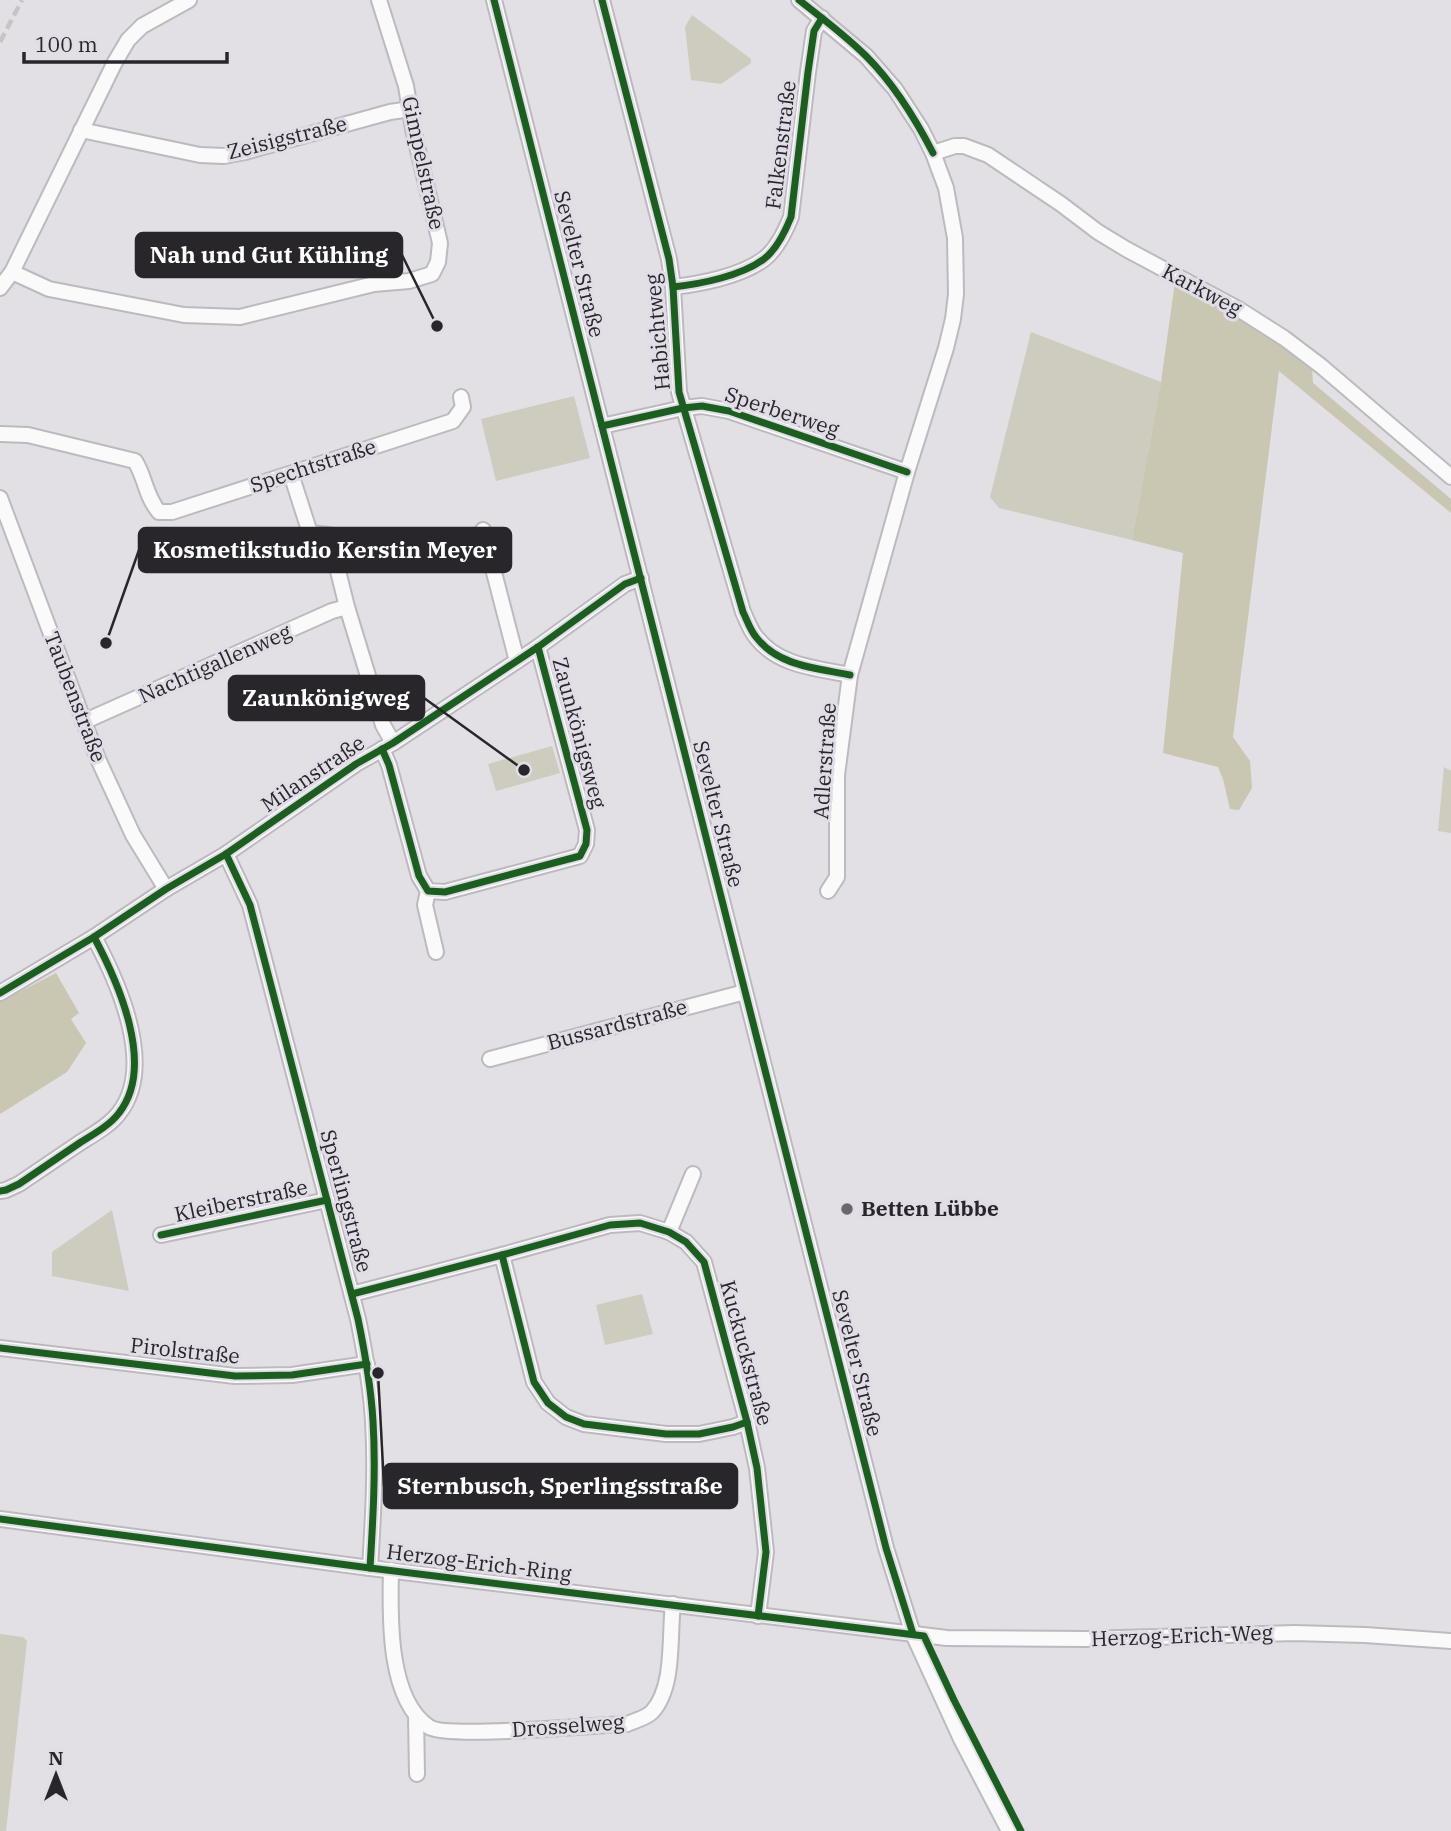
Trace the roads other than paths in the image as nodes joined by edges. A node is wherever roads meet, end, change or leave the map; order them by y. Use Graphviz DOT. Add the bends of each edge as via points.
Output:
graph roads {
  1 [pos="189,0"];
  2 [pos="379,0"];
  3 [pos="494,0"];
  4 [pos="602,0"];
  5 [pos="799,0"];
  6 [pos="822,18"];
  7 [pos="411,109"];
  8 [pos="81,130"];
  9 [pos="933,153"];
  10 [pos="12,272"];
  11 [pos="673,287"];
  12 [pos="0,288"];
  13 [pos="461,397"];
  14 [pos="683,408"];
  15 [pos="602,426"];
  16 [pos="0,434"];
  17 [pos="907,472"];
  18 [pos="291,474"];
  19 [pos="1451,477"];
  20 [pos="0,498"];
  21 [pos="483,530"];
  22 [pos="640,578"];
  23 [pos="348,607"];
  24 [pos="538,647"];
  25 [pos="517,661"];
  26 [pos="850,675"];
  27 [pos="83,722"];
  28 [pos="387,746"];
  29 [pos="226,854"];
  30 [pos="166,889"];
  31 [pos="428,891"];
  32 [pos="828,891"];
  33 [pos="94,937"];
  34 [pos="436,952"];
  35 [pos="1,989"];
  36 [pos="745,992"];
  37 [pos="490,1059"];
  38 [pos="693,1174"];
  39 [pos="0,1191"];
  40 [pos="327,1200"];
  41 [pos="669,1231"];
  42 [pos="161,1235"];
  43 [pos="502,1255"];
  44 [pos="352,1294"];
  45 [pos="0,1348"];
  46 [pos="367,1364"];
  47 [pos="747,1422"];
  48 [pos="0,1519"];
  49 [pos="370,1568"];
  50 [pos="391,1570"];
  51 [pos="673,1604"];
  52 [pos="758,1616"];
  53 [pos="913,1634"];
  54 [pos="1451,1641"];
  55 [pos="416,1716"];
  56 [pos="417,1774"];
  57 [pos="1009,1831"];
  1 -- 8 [label="street" via="142,26 128,40"];
  2 -- 7 [label="street, Gimpelstraße"];
  3 -- 15 [label="street, Sevelter Straße"];
  4 -- 11 [label="street, Habichtweg"];
  5 -- 6 [label="street, Adlerstraße"];
  6 -- 9 [label="street, Adlerstraße" via="895,89"];
  6 -- 11 [label="street, Falkenstraße" via="814,31 791,217 782,237 765,258 735,273"];
  7 -- 8 [label="street, Zeisigstraße" via="224,156"];
  7 -- 10 [label="street, Gimpelstraße" via="440,243 432,274 240,317 184,315 49,289"];
  8 -- 10 [label="street"];
  9 -- 17 [label="street, Adlerstraße" via="946,188 955,238 956,294 946,348"];
  9 -- 19 [label="street, Karkweg" via="964,146 988,155 1126,250 1240,310 1321,366"];
  10 -- 12 [label="street"];
  11 -- 14 [label="street, Habichtweg"];
  13 -- 18 [label="street, Spechtstraße" via="463,407 453,421"];
  14 -- 15 [label="street, Sperberweg"];
  14 -- 17 [label="street, Sperberweg" via="729,411"];
  14 -- 26 [label="street, Habichtweg" via="743,612 754,635 787,661"];
  15 -- 22 [label="street, Sevelter Straße"];
  16 -- 18 [label="street, Spechtstraße" via="28,435 135,461 159,512 172,512"];
  17 -- 26 [label="street, Adlerstraße"];
  18 -- 23 [label="street" via="310,533 329,535"];
  20 -- 27 [label="street, Taubenstraße"];
  21 -- 25 [label="street"];
  22 -- 24 [label="street, Milanstraße"];
  22 -- 36 [label="street, Sevelter Straße"];
  23 -- 27 [label="street, Nachtigallenweg"];
  23 -- 28 [label="street"];
  24 -- 25 [label="street, Milanstraße"];
  24 -- 31 [label="street, Zaunkönigsweg" via="587,830 586,844 580,856 444,892"];
  25 -- 28 [label="street, Milanstraße"];
  26 -- 32 [label="street, Adlerstraße" via="837,775 837,877"];
  27 -- 30 [label="street, Taubenstraße" via="133,835"];
  28 -- 29 [label="street, Milanstraße"];
  28 -- 31 [label="street" via="419,876"];
  29 -- 30 [label="street, Milanstraße"];
  29 -- 40 [label="street, Sperlingstraße" via="250,905"];
  30 -- 33 [label="street, Milanstraße"];
  31 -- 34 [label="street" via="425,905"];
  33 -- 35 [label="street, Milanstraße"];
  33 -- 39 [label="street" via="125,1006 135,1057 132,1086 120,1112 103,1127 19,1184"];
  36 -- 37 [label="street, Bussardstraße"];
  36 -- 53 [label="street, Sevelter Straße" via="886,1548"];
  38 -- 41 [label="street"];
  40 -- 42 [label="street, Kleiberstraße"];
  40 -- 44 [label="street, Sperlingstraße"];
  41 -- 43 [label="street, Kuckuckstraße" via="640,1223 610,1225"];
  41 -- 47 [label="street, Kuckuckstraße" via="704,1262"];
  43 -- 44 [label="street, Kuckuckstraße"];
  43 -- 47 [label="street" via="534,1382 548,1403 566,1417 584,1424 666,1434 699,1434"];
  44 -- 46 [label="street, Sperlingstraße"];
  45 -- 46 [label="street, Pirolstraße" via="235,1376 292,1375"];
  46 -- 49 [label="street, Sperlingstraße" via="374,1477"];
  47 -- 52 [label="street, Kuckuckstraße" via="757,1468 765,1552"];
  48 -- 49 [label="street, Herzog-Erich-Ring"];
  49 -- 50 [label="street, Herzog-Erich-Ring"];
  50 -- 51 [label="street, Herzog-Erich-Ring"];
  50 -- 55 [label="street" via="394,1657 402,1689"];
  51 -- 52 [label="street, Herzog-Erich-Ring"];
  51 -- 55 [label="street, Drosselweg" via="668,1675 662,1698 650,1714 627,1724 463,1733 431,1729"];
  52 -- 53 [label="street, Herzog-Erich-Ring"];
  53 -- 54 [label="street, Herzog-Erich-Weg" via="1085,1639 1294,1633"];
  53 -- 57 [label="street, Sevelter Straße"];
  55 -- 56 [label="street"];
}
